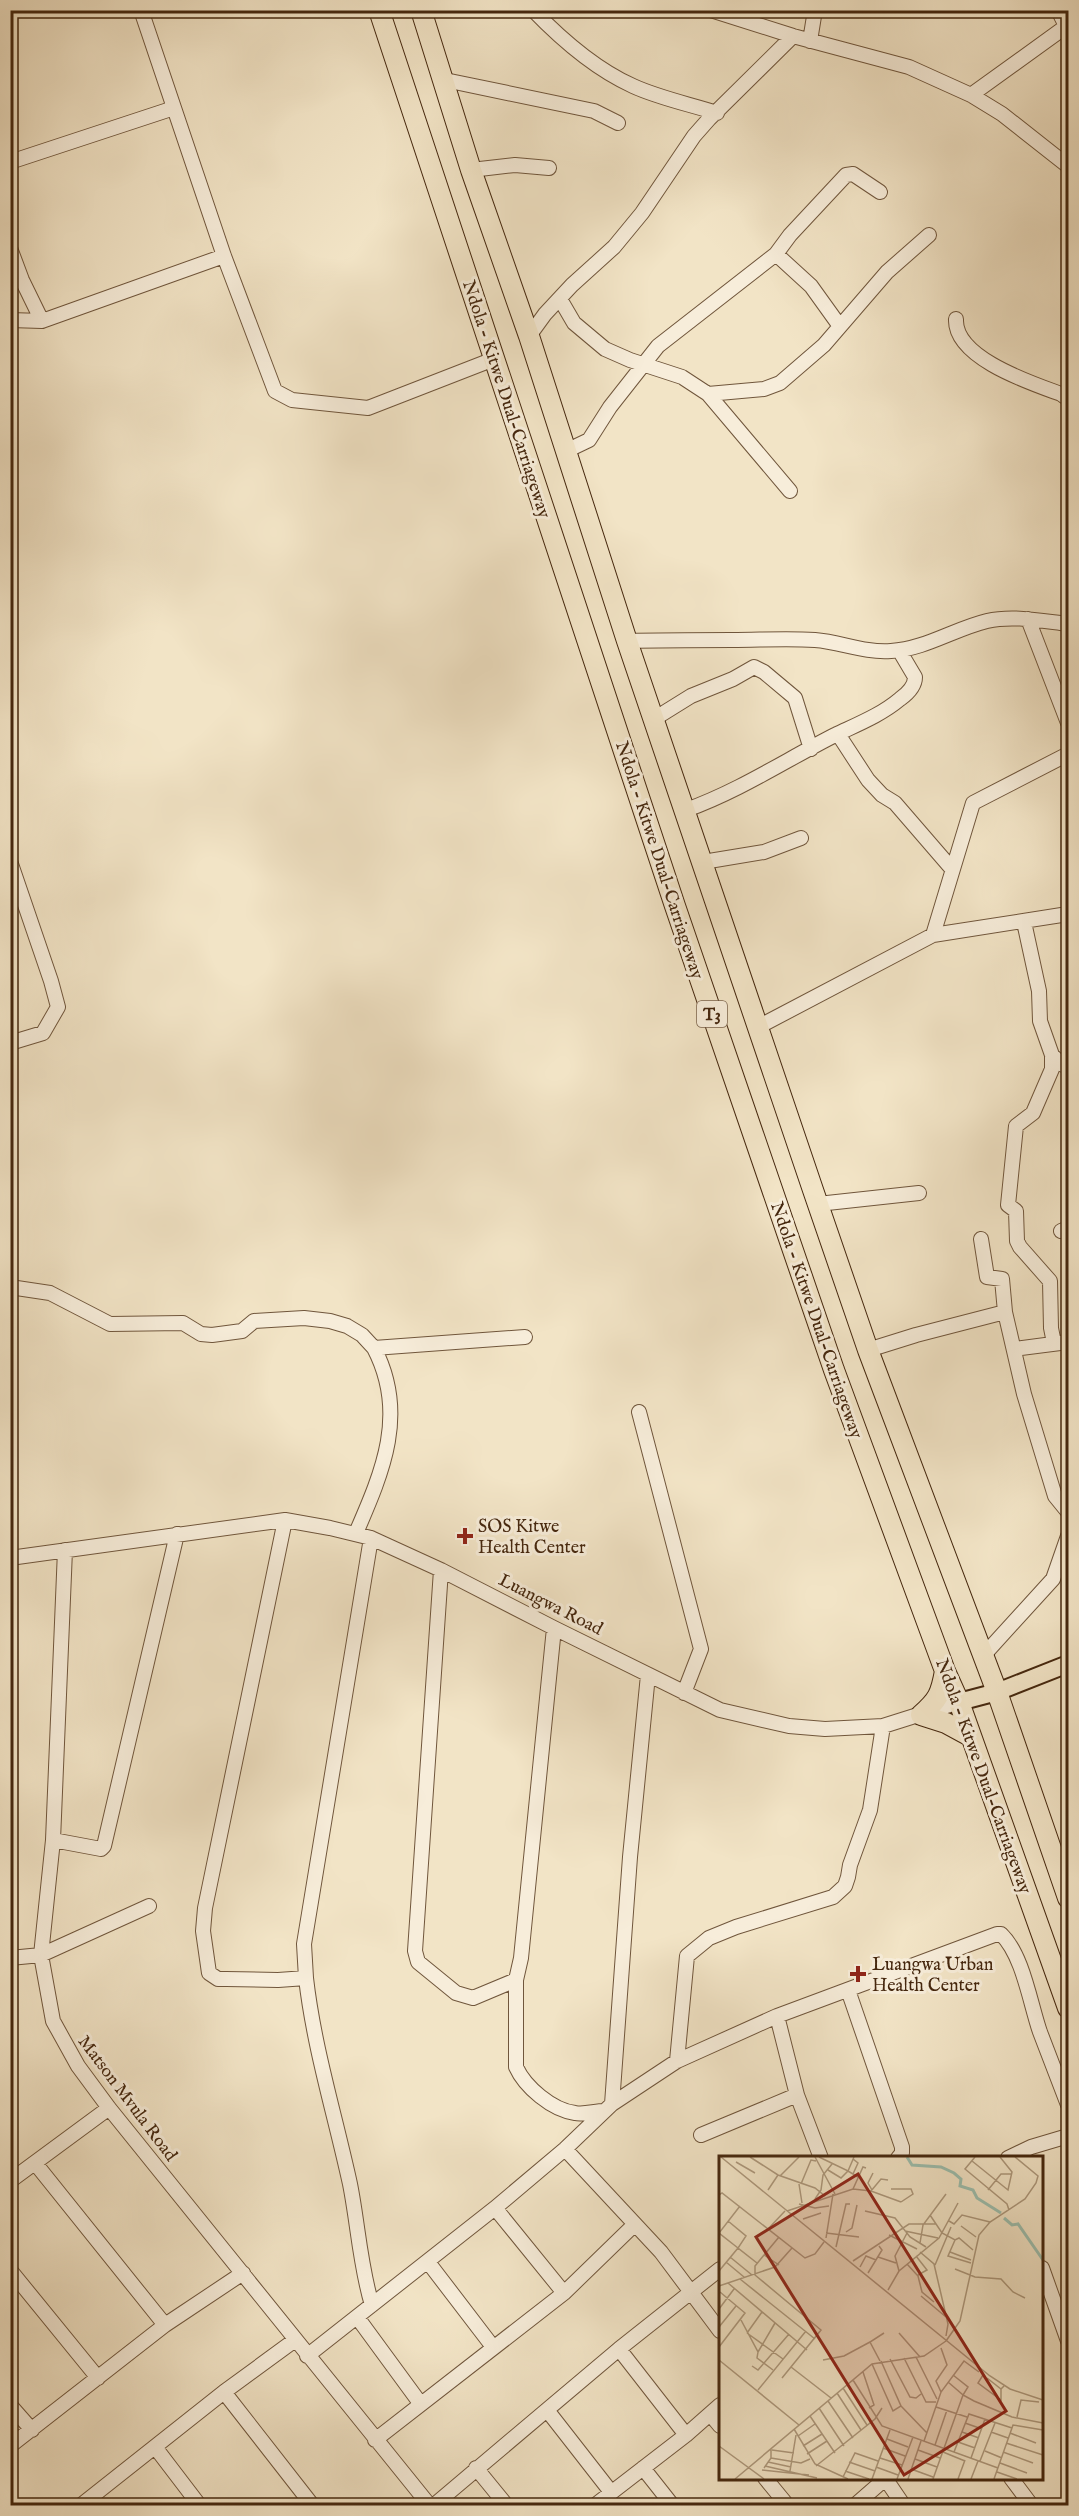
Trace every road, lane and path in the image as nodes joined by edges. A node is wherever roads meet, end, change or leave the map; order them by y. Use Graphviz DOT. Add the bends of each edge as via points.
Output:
graph roads {
  1 [pos="141,10"];
  2 [pos="379,10"];
  3 [pos="421,10"];
  4 [pos="533,10"];
  5 [pos="711,10"];
  6 [pos="815,10"];
  7 [pos="1058,10"];
  8 [pos="729,13"];
  9 [pos="1067,26"];
  10 [pos="793,36"];
  11 [pos="810,41"];
  12 [pos="445,80"];
  13 [pos="971,95"];
  14 [pos="174,108"];
  15 [pos="717,113"];
  16 [pos="618,123"];
  17 [pos="10,162"];
  18 [pos="1068,166"];
  19 [pos="549,168"];
  20 [pos="471,170"];
  21 [pos="880,192"];
  22 [pos="929,235"];
  23 [pos="10,248"];
  24 [pos="776,254"];
  25 [pos="224,256"];
  26 [pos="560,299"];
  27 [pos="956,319"];
  28 [pos="10,320"];
  29 [pos="42,321"];
  30 [pos="839,325"];
  31 [pos="529,336"];
  32 [pos="494,359"];
  33 [pos="645,365"];
  34 [pos="1066,392"];
  35 [pos="708,394"];
  36 [pos="566,451"];
  37 [pos="790,491"];
  38 [pos="1028,619"];
  39 [pos="1068,624"];
  40 [pos="627,641"];
  41 [pos="899,650"];
  42 [pos="654,719"];
  43 [pos="1068,723"];
  44 [pos="837,734"];
  45 [pos="811,748"];
  46 [pos="1068,754"];
  47 [pos="686,810"];
  48 [pos="801,838"];
  49 [pos="10,861"];
  50 [pos="703,862"];
  51 [pos="952,869"];
  52 [pos="1068,914"];
  53 [pos="1024,922"];
  54 [pos="933,935"];
  55 [pos="758,1027"];
  56 [pos="10,1043"];
  57 [pos="1052,1055"];
  58 [pos="1068,1067"];
  59 [pos="919,1193"];
  60 [pos="818,1204"];
  61 [pos="981,1239"];
  62 [pos="10,1287"];
  63 [pos="1005,1312"];
  64 [pos="525,1337"];
  65 [pos="1061,1343"];
  66 [pos="374,1348"];
  67 [pos="1014,1348"];
  68 [pos="868,1350"];
  69 [pos="639,1412"];
  70 [pos="1068,1512"];
  71 [pos="285,1521"];
  72 [pos="356,1533"];
  73 [pos="177,1534"];
  74 [pos="1068,1536"];
  75 [pos="370,1538"];
  76 [pos="65,1550"];
  77 [pos="10,1558"];
  78 [pos="441,1570"];
  79 [pos="554,1628"];
  80 [pos="982,1657"];
  81 [pos="1068,1664"];
  82 [pos="945,1671"];
  83 [pos="648,1675"];
  84 [pos="997,1692"];
  85 [pos="684,1693"];
  86 [pos="959,1702"];
  87 [pos="921,1715"];
  88 [pos="883,1726"];
  89 [pos="969,1736"];
  90 [pos="53,1840"];
  91 [pos="1068,1898"];
  92 [pos="149,1906"];
  93 [pos="41,1955"];
  94 [pos="10,1958"];
  95 [pos="306,1978"];
  96 [pos="516,1980"];
  97 [pos="848,1990"];
  98 [pos="1068,2008"];
  99 [pos="777,2016"];
  100 [pos="677,2061"];
  101 [pos="797,2095"];
  102 [pos="1068,2105"];
  103 [pos="608,2107"];
  104 [pos="109,2108"];
  105 [pos="701,2135"];
  106 [pos="1068,2136"];
  107 [pos="565,2149"];
  108 [pos="821,2156"];
  109 [pos="899,2156"];
  110 [pos="1011,2156"];
  111 [pos="35,2163"];
  112 [pos="10,2181"];
  113 [pos="495,2208"];
  114 [pos="634,2225"];
  115 [pos="428,2262"];
  116 [pos="10,2270"];
  117 [pos="719,2270"];
  118 [pos="1043,2273"];
  119 [pos="243,2274"];
  120 [pos="691,2291"];
  121 [pos="564,2293"];
  122 [pos="372,2306"];
  123 [pos="357,2317"];
  124 [pos="165,2325"];
  125 [pos="719,2330"];
  126 [pos="295,2340"];
  127 [pos="1068,2341"];
  128 [pos="493,2347"];
  129 [pos="619,2349"];
  130 [pos="307,2356"];
  131 [pos="98,2378"];
  132 [pos="224,2392"];
  133 [pos="420,2403"];
  134 [pos="10,2405"];
  135 [pos="547,2410"];
  136 [pos="715,2410"];
  137 [pos="32,2430"];
  138 [pos="686,2435"];
  139 [pos="375,2440"];
  140 [pos="10,2446"];
  141 [pos="155,2447"];
  142 [pos="477,2468"];
  143 [pos="643,2468"];
  144 [pos="767,2480"];
  145 [pos="884,2480"];
  146 [pos="886,2480"];
  147 [pos="1013,2480"];
  148 [pos="611,2492"];
  149 [pos="82,2505"];
  150 [pos="200,2505"];
  151 [pos="313,2505"];
  152 [pos="431,2505"];
  153 [pos="507,2505"];
  154 [pos="594,2505"];
  155 [pos="673,2505"];
  156 [pos="788,2505"];
  157 [pos="854,2505"];
  158 [pos="904,2505"];
  159 [pos="1032,2505"];
  1 -- 14 [label="street"];
  2 -- 32 [label="highway, Ndola - Kitwe Dual-Carriageway / T3"];
  3 -- 12 [label="highway, T3"];
  4 -- 15 [label="street" via="613,76 654,94"];
  5 -- 8 [label="street"];
  6 -- 11 [label="street"];
  7 -- 9 [label="street"];
  8 -- 10 [label="street"];
  9 -- 13 [label="street"];
  10 -- 11 [label="street"];
  10 -- 15 [label="street"];
  11 -- 13 [label="street" via="909,68"];
  12 -- 16 [label="street" via="594,111"];
  12 -- 20 [label="highway, T3"];
  13 -- 18 [label="street"];
  14 -- 17 [label="street"];
  14 -- 25 [label="street"];
  15 -- 26 [label="street" via="694,136 614,247"];
  19 -- 20 [label="street" via="515,165"];
  20 -- 31 [label="highway, T3"];
  21 -- 24 [label="street" via="853,174 846,175"];
  22 -- 30 [label="street" via="887,272"];
  23 -- 29 [label="street"];
  24 -- 30 [label="street" via="811,286"];
  24 -- 33 [label="street" via="658,346"];
  25 -- 29 [label="street"];
  25 -- 32 [label="street" via="275,391 292,400 368,408"];
  26 -- 31 [label="street"];
  26 -- 33 [label="street" via="588,337 605,349"];
  27 -- 34 [label="street" via="963,343 969,349 1003,370"];
  28 -- 29 [label="street"];
  30 -- 35 [label="street" via="824,345 775,386"];
  31 -- 36 [label="highway, T3"];
  32 -- 82 [label="highway, Ndola - Kitwe Dual-Carriageway / T3" via="810,1302"];
  33 -- 35 [label="street" via="682,377"];
  33 -- 36 [label="street" via="589,440"];
  35 -- 37 [label="street"];
  36 -- 40 [label="highway, T3"];
  38 -- 39 [label="street"];
  38 -- 41 [label="street" via="985,622"];
  38 -- 43 [label="street"];
  40 -- 41 [label="street" via="818,640 865,651"];
  40 -- 42 [label="highway, T3"];
  41 -- 44 [label="street" via="913,671 912,687 879,714"];
  42 -- 45 [label="street" via="691,696 754,667 795,698"];
  42 -- 47 [label="highway, T3"];
  44 -- 45 [label="street"];
  44 -- 51 [label="street" via="868,780 895,803"];
  45 -- 47 [label="street" via="728,793"];
  46 -- 51 [label="street" via="973,803"];
  47 -- 50 [label="highway, T3"];
  48 -- 50 [label="street" via="764,852"];
  49 -- 56 [label="street" via="58,1007 43,1033"];
  50 -- 55 [label="highway, T3"];
  51 -- 54 [label="street"];
  52 -- 53 [label="street"];
  53 -- 54 [label="street"];
  53 -- 57 [label="street" via="1039,991 1040,1021"];
  54 -- 55 [label="street"];
  55 -- 60 [label="highway, T3"];
  57 -- 58 [label="street"];
  57 -- 65 [label="street" via="1052,1069 1039,1102 1033,1113 1016,1126 1008,1205 1016,1211 1020,1247 1050,1281 1051,1328"];
  59 -- 60 [label="street"];
  60 -- 68 [label="highway, T3"];
  61 -- 63 [label="street" via="987,1277 1002,1279"];
  62 -- 66 [label="street" via="50,1293 110,1324 183,1323 201,1334 213,1335 242,1330 254,1321 304,1318 347,1326"];
  63 -- 67 [label="street"];
  63 -- 68 [label="street"];
  64 -- 66 [label="street"];
  65 -- 67 [label="street"];
  66 -- 72 [label="street" via="388,1385 391,1434 376,1488"];
  67 -- 70 [label="street" via="1055,1496"];
  68 -- 80 [label="highway, T3"];
  69 -- 85 [label="street" via="700,1649"];
  71 -- 72 [label="street, Luangwa Road"];
  71 -- 73 [label="street, Luangwa Road"];
  71 -- 95 [label="street" via="211,1874 203,1931 209,1972 218,1979"];
  72 -- 75 [label="street, Luangwa Road"];
  73 -- 76 [label="street, Luangwa Road"];
  73 -- 90 [label="street" via="104,1846 101,1849"];
  74 -- 80 [label="street" via="1053,1579"];
  75 -- 78 [label="street, Luangwa Road"];
  75 -- 95 [label="street" via="304,1944"];
  76 -- 77 [label="street, Luangwa Road"];
  76 -- 90 [label="street, Matson Mvula Road"];
  78 -- 79 [label="street, Luangwa Road"];
  78 -- 96 [label="street" via="415,1951 418,1962 456,1993 473,1998"];
  79 -- 83 [label="street, Luangwa Road"];
  79 -- 96 [label="street"];
  80 -- 84 [label="highway, T3"];
  81 -- 84 [label="main road, Luangwa Road"];
  82 -- 86 [label="highway, Ndola - Kitwe Dual-Carriageway / T3"];
  82 -- 87 [label="highway" via="936,1702"];
  83 -- 85 [label="street, Luangwa Road"];
  83 -- 103 [label="street"];
  84 -- 86 [label="main road, Luangwa Road"];
  84 -- 91 [label="highway, T3"];
  85 -- 88 [label="street, Luangwa Road" via="720,1710 789,1726"];
  86 -- 87 [label="street, Luangwa Road"];
  86 -- 89 [label="highway, Ndola - Kitwe Dual-Carriageway / T3"];
  87 -- 88 [label="street, Luangwa Road"];
  87 -- 89 [label="highway" via="946,1722"];
  88 -- 100 [label="street" via="870,1810 844,1886 833,1898 709,1938 687,1956"];
  89 -- 98 [label="highway, Ndola - Kitwe Dual-Carriageway / T3"];
  90 -- 93 [label="street, Matson Mvula Road"];
  92 -- 93 [label="street"];
  93 -- 94 [label="street"];
  93 -- 104 [label="street, Matson Mvula Road" via="53,2021 78,2066"];
  95 -- 122 [label="street" via="310,2014 351,2191"];
  96 -- 103 [label="street" via="516,2067 520,2077 548,2101 576,2114"];
  97 -- 99 [label="street"];
  97 -- 102 [label="street" via="1001,1934 1019,1967"];
  97 -- 109 [label="street" via="902,2147"];
  99 -- 100 [label="street"];
  99 -- 101 [label="street"];
  100 -- 103 [label="street"];
  101 -- 105 [label="street"];
  101 -- 108 [label="street"];
  103 -- 107 [label="street"];
  104 -- 111 [label="street"];
  104 -- 119 [label="street, Matson Mvula Road"];
  106 -- 110 [label="street"];
  107 -- 113 [label="street"];
  107 -- 114 [label="street"];
  111 -- 112 [label="street"];
  111 -- 124 [label="street"];
  113 -- 115 [label="street"];
  113 -- 121 [label="street"];
  114 -- 120 [label="street"];
  114 -- 121 [label="street"];
  115 -- 122 [label="street"];
  115 -- 128 [label="street"];
  116 -- 131 [label="street"];
  117 -- 120 [label="street"];
  118 -- 127 [label="street"];
  119 -- 124 [label="street"];
  119 -- 126 [label="street, Matson Mvula Road"];
  120 -- 125 [label="street"];
  120 -- 129 [label="street"];
  121 -- 128 [label="street"];
  122 -- 123 [label="street"];
  123 -- 130 [label="street"];
  123 -- 133 [label="street"];
  124 -- 131 [label="street"];
  126 -- 130 [label="street, Matson Mvula Road"];
  126 -- 132 [label="street"];
  128 -- 133 [label="street"];
  129 -- 135 [label="street"];
  129 -- 138 [label="street"];
  130 -- 139 [label="street, Matson Mvula Road"];
  131 -- 137 [label="street"];
  132 -- 141 [label="street"];
  132 -- 151 [label="street"];
  133 -- 139 [label="street"];
  134 -- 137 [label="street"];
  135 -- 142 [label="street"];
  135 -- 148 [label="street"];
  136 -- 138 [label="street"];
  137 -- 140 [label="street"];
  138 -- 143 [label="street"];
  139 -- 152 [label="street, Matson Mvula Road"];
  141 -- 149 [label="street"];
  141 -- 150 [label="street"];
  142 -- 152 [label="street"];
  142 -- 153 [label="street"];
  143 -- 148 [label="street"];
  143 -- 155 [label="street"];
  144 -- 156 [label="street"];
  145 -- 157 [label="street"];
  146 -- 158 [label="street"];
  147 -- 159 [label="street"];
  148 -- 154 [label="street"];
}
